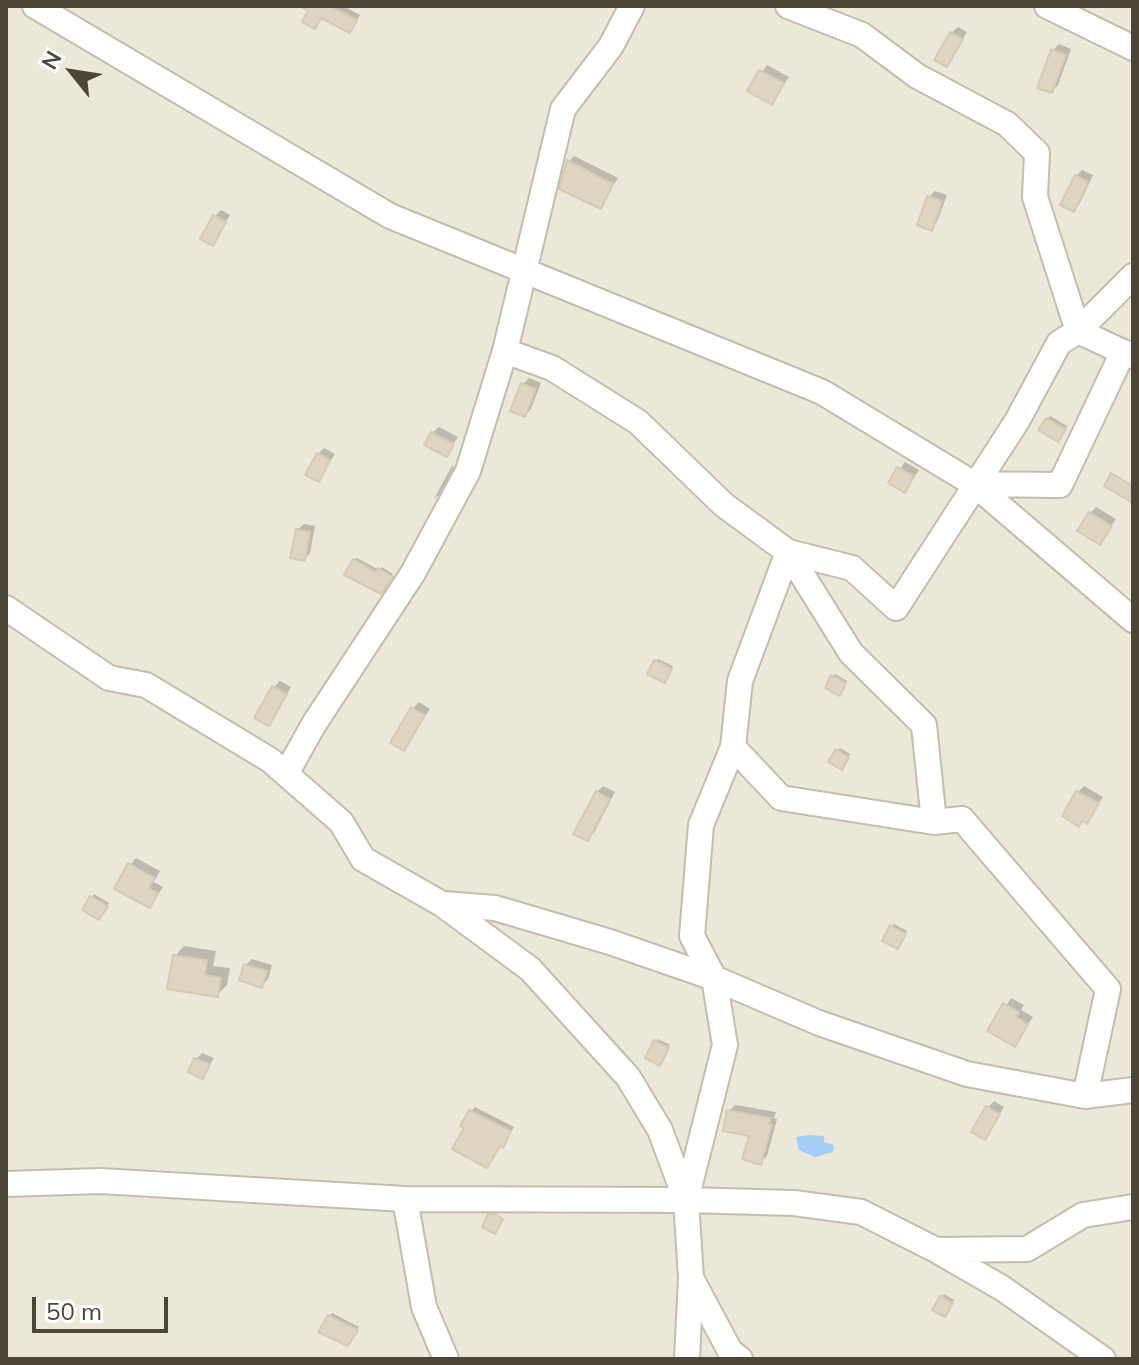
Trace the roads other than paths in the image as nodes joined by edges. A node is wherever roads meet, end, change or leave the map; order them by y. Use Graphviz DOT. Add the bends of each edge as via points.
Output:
graph roads {
  1 [pos="35,6"];
  2 [pos="632,6"];
  3 [pos="788,6"];
  4 [pos="1047,6"];
  5 [pos="1133,48"];
  6 [pos="525,272"];
  7 [pos="1133,276"];
  8 [pos="1078,331"];
  9 [pos="505,351"];
  10 [pos="1128,354"];
  11 [pos="974,484"];
  12 [pos="788,552"];
  13 [pos="6,608"];
  14 [pos="1133,620"];
  15 [pos="733,747"];
  16 [pos="286,774"];
  17 [pos="934,822"];
  18 [pos="442,904"];
  19 [pos="714,978"];
  20 [pos="1133,1090"];
  21 [pos="1085,1096"];
  22 [pos="6,1184"];
  23 [pos="405,1199"];
  24 [pos="686,1200"];
  25 [pos="1133,1207"];
  26 [pos="936,1250"];
  27 [pos="691,1278"];
  28 [pos="446,1359"];
  29 [pos="687,1359"];
  30 [pos="740,1359"];
  31 [pos="1103,1359"];
  1 -- 6 [label="street" via="390,216"];
  2 -- 6 [label="street" via="611,46 563,109"];
  3 -- 8 [label="street" via="862,35 917,76 1007,124 1037,153 1035,197"];
  4 -- 5 [label="street"];
  6 -- 9 [label="street"];
  6 -- 11 [label="street" via="822,392"];
  7 -- 8 [label="street"];
  8 -- 10 [label="street"];
  8 -- 11 [label="street" via="1059,343 1017,421"];
  9 -- 12 [label="street" via="552,368 638,422 724,505"];
  9 -- 16 [label="street" via="468,471 413,573"];
  10 -- 11 [label="street" via="1060,485"];
  11 -- 12 [label="street" via="896,608 852,568"];
  11 -- 14 [label="street"];
  12 -- 15 [label="street" via="740,681"];
  12 -- 17 [label="street" via="851,653 924,725"];
  13 -- 16 [label="street" via="109,678 146,685"];
  15 -- 17 [label="street" via="781,798"];
  15 -- 19 [label="street" via="701,825 692,936"];
  16 -- 18 [label="street" via="341,822 363,859"];
  17 -- 21 [label="street" via="962,819 1108,989"];
  18 -- 19 [label="street" via="495,908"];
  18 -- 24 [label="street" via="530,969 628,1077 660,1130"];
  19 -- 21 [label="street" via="819,1023 967,1074"];
  19 -- 24 [label="street" via="725,1045"];
  20 -- 21 [label="street"];
  22 -- 23 [label="street" via="101,1181"];
  23 -- 24 [label="street"];
  23 -- 28 [label="street" via="424,1307"];
  24 -- 26 [label="street" via="794,1203 861,1212"];
  24 -- 27 [label="street"];
  25 -- 26 [label="street" via="1083,1215 1027,1249"];
  26 -- 31 [label="street" via="1002,1288"];
  27 -- 29 [label="street"];
  27 -- 30 [label="street" via="730,1351"];
}
